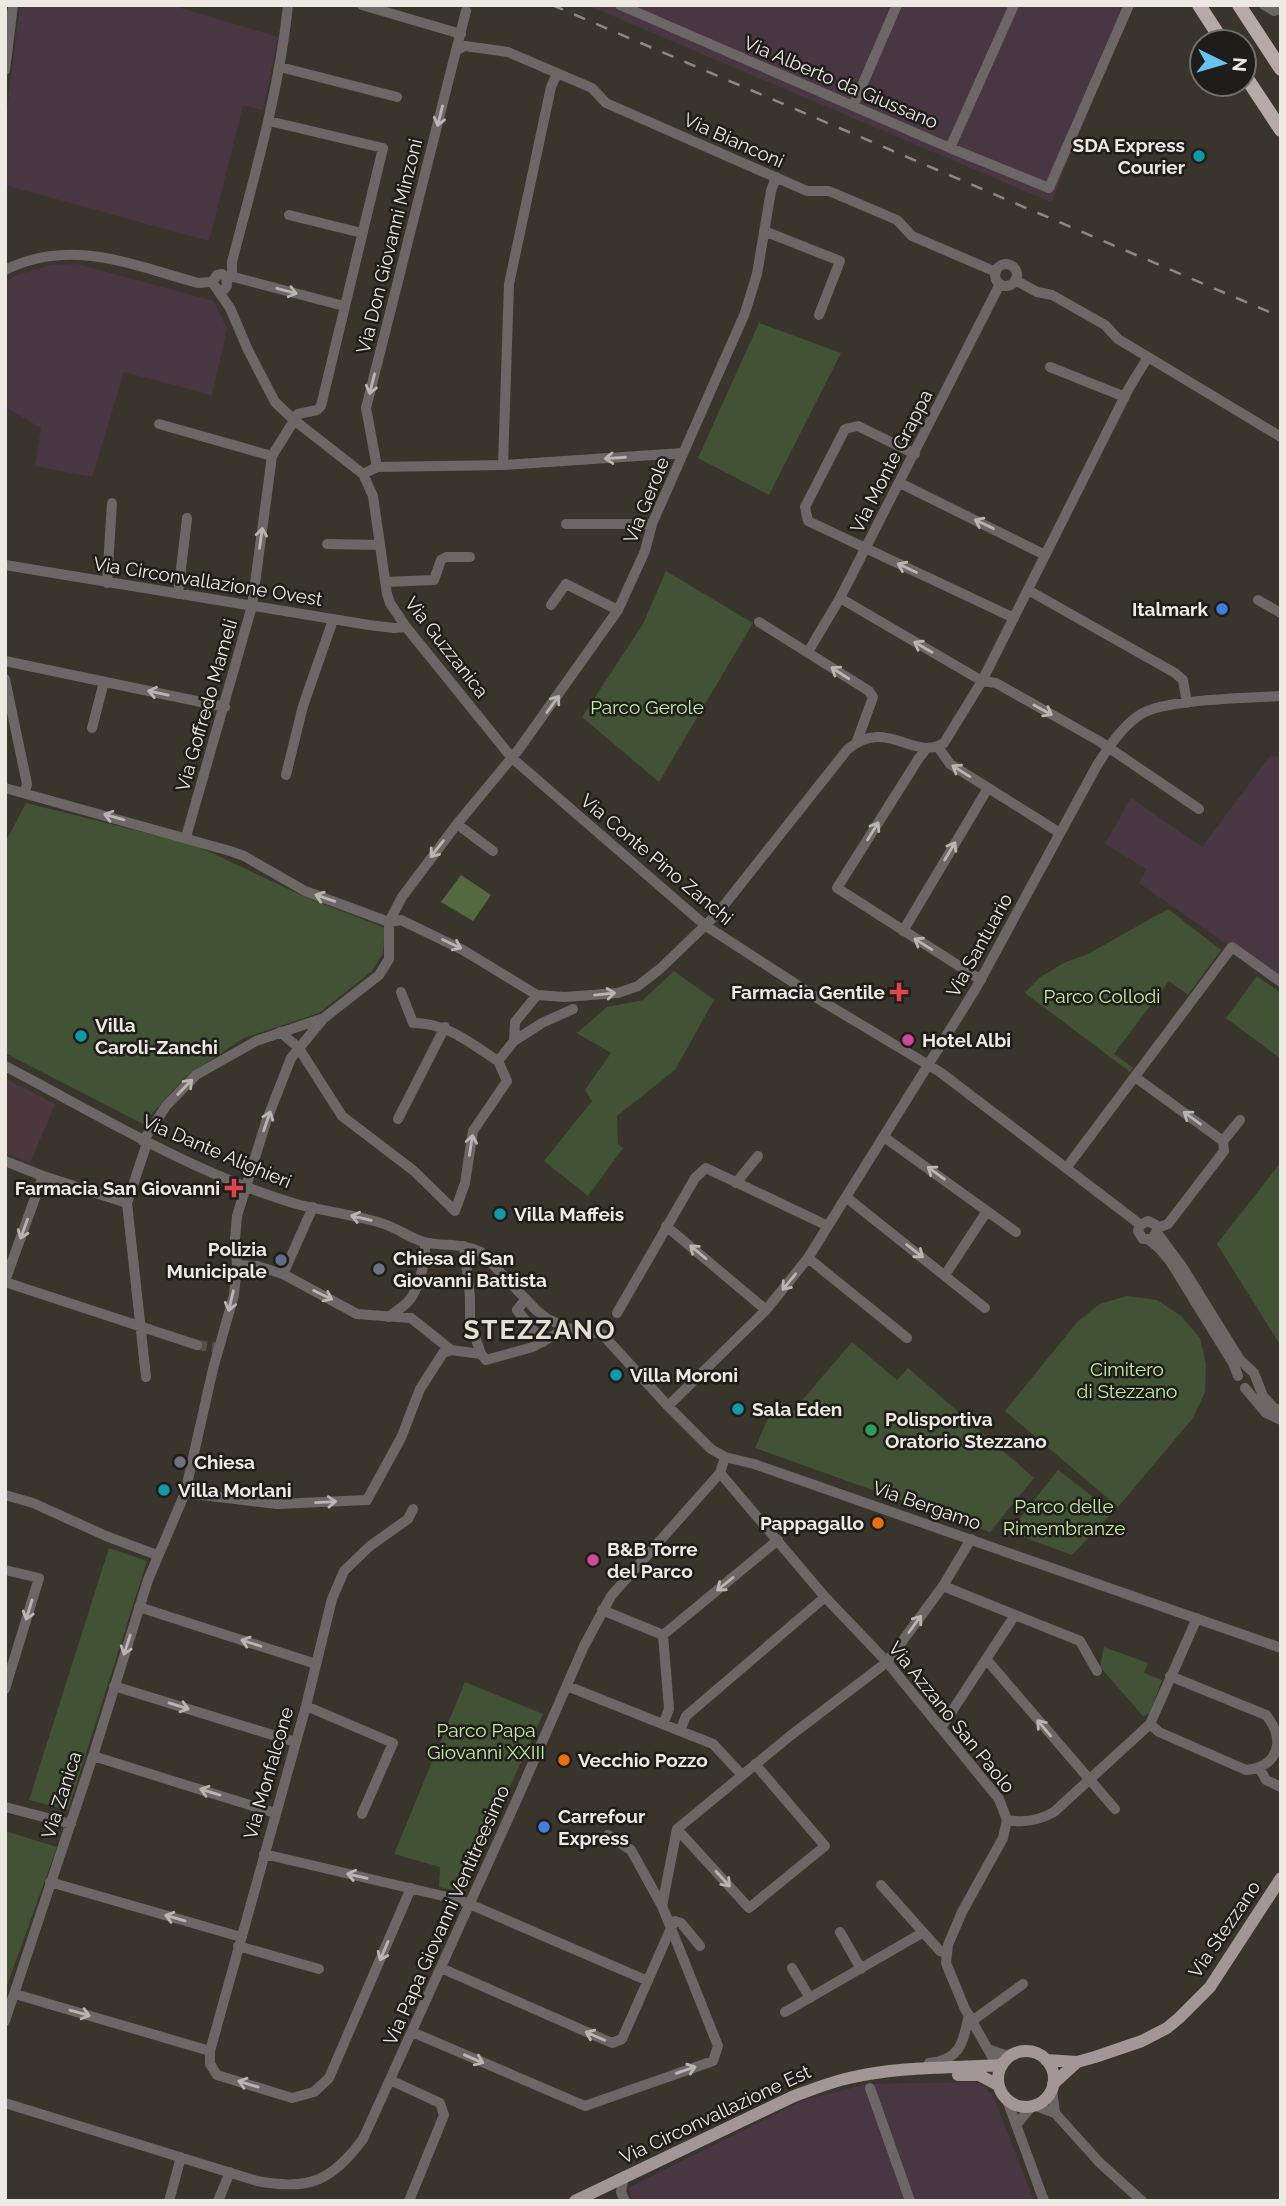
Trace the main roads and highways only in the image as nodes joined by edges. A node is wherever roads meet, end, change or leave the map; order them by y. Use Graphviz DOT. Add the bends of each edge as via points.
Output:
graph roads {
  1 [pos="1199,5"];
  2 [pos="1239,5"];
  3 [pos="1214,28"];
  4 [pos="1281,69"];
  5 [pos="1258,95"];
  6 [pos="1281,130"];
  7 [pos="1281,1878"];
  8 [pos="1046,2060"];
  9 [pos="1077,2062"];
  10 [pos="1002,2064"];
  11 [pos="880,2073"];
  12 [pos="998,2085"];
  13 [pos="1053,2087"];
  14 [pos="575,2201"];
  1 -- 3 [label="highway"];
  2 -- 4 [label="highway"];
  5 -- 6 [label="highway"];
  7 -- 9 [label="main road, Via Stezzano" via="1210,1987 1179,2018 1142,2041"];
  8 -- 9 [label="main road"];
  8 -- 10 [label="main road" via="1031,2052 1014,2054"];
  8 -- 13 [label="main road" via="1053,2071"];
  9 -- 13 [label="main road"];
  10 -- 11 [label="main road, Via Circonvallazione Est"];
  10 -- 12 [label="main road"];
  11 -- 12 [label="main road, Via Circonvallazione Est" via="979,2075"];
  11 -- 14 [label="main road, Via Circonvallazione Est" via="851,2077 792,2097"];
  12 -- 13 [label="main road" via="1007,2101 1023,2108 1046,2099"];
}
